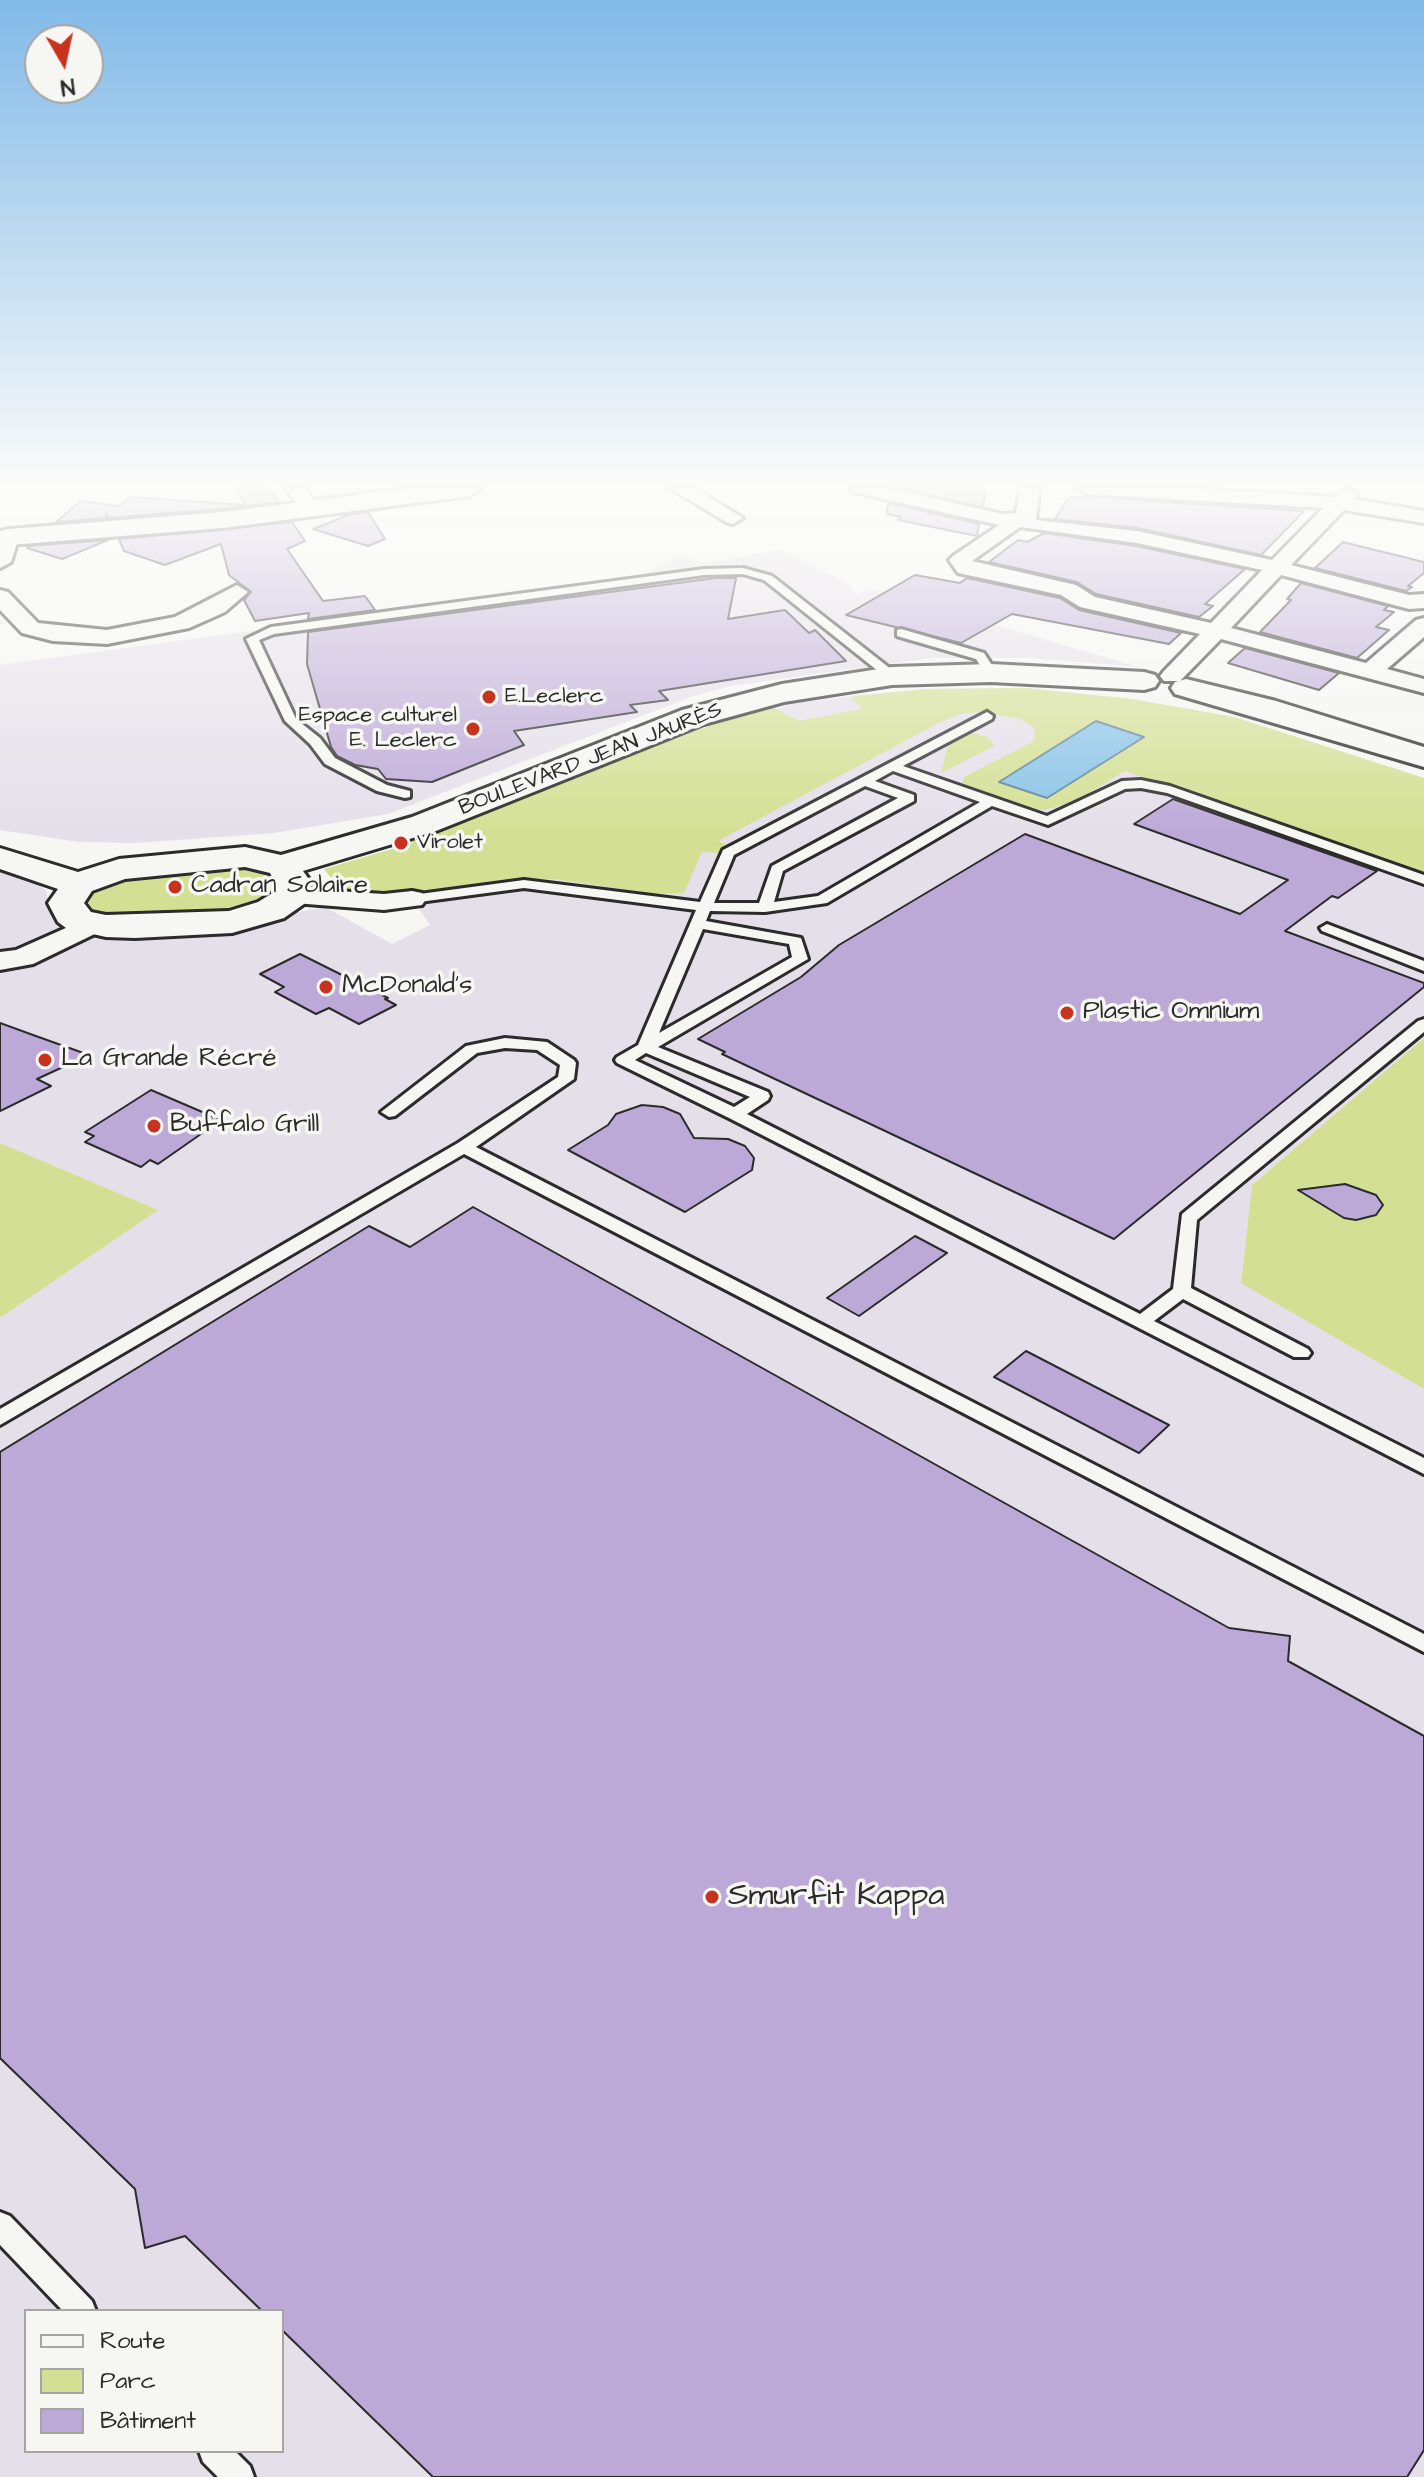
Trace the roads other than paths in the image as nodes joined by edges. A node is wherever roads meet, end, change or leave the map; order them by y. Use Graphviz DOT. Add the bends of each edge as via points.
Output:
graph roads {
  1 [pos="6,604"];
  2 [pos="222,604"];
  3 [pos="473,604"];
  4 [pos="800,604"];
  5 [pos="1095,604"];
  6 [pos="1243,604"];
  7 [pos="1424,625"];
  8 [pos="1217,631"];
  9 [pos="901,633"];
  10 [pos="1370,672"];
  11 [pos="991,673"];
  12 [pos="892,676"];
  13 [pos="1167,682"];
  14 [pos="1424,686"];
  15 [pos="987,716"];
  16 [pos="1416,756"];
  17 [pos="892,766"];
  18 [pos="864,781"];
  19 [pos="405,794"];
  20 [pos="989,802"];
  21 [pos="0,858"];
  22 [pos="1424,880"];
  23 [pos="286,881"];
  24 [pos="79,884"];
  25 [pos="412,899"];
  26 [pos="705,907"];
  27 [pos="765,908"];
  28 [pos="93,924"];
  29 [pos="697,924"];
  30 [pos="1327,928"];
  31 [pos="0,961"];
  32 [pos="1422,963"];
  33 [pos="1424,1024"];
  34 [pos="645,1047"];
  35 [pos="389,1112"];
  36 [pos="735,1114"];
  37 [pos="464,1147"];
  38 [pos="1182,1291"];
  39 [pos="1141,1322"];
  40 [pos="1301,1353"];
  41 [pos="0,1418"];
  42 [pos="1424,1467"];
  43 [pos="1424,1644"];
  44 [pos="0,2225"];
  45 [pos="80,2309"];
  46 [pos="216,2453"];
  47 [pos="239,2477"];
  1 -- 2 [label="street" via="30,628 107,637 181,623"];
  3 -- 19 [label="lane" via="287,629 252,639 291,721 330,761"];
  4 -- 12 [label="lane"];
  5 -- 8 [label="street"];
  6 -- 8 [label="street"];
  7 -- 10 [label="street"];
  8 -- 10 [label="street"];
  8 -- 13 [label="street"];
  9 -- 11 [label="lane" via="980,656"];
  10 -- 14 [label="street"];
  11 -- 12 [label="main road, BOULEVARD JEAN JAURÈS"];
  11 -- 13 [label="main road, BOULEVARD JEAN JAURÈS"];
  12 -- 23 [label="main road, BOULEVARD JEAN JAURÈS" via="819,686 693,717"];
  13 -- 16 [label="main road, BOULEVARD JEAN JAURÈS"];
  15 -- 17 [label="lane"];
  17 -- 18 [label="lane"];
  17 -- 20 [label="lane"];
  18 -- 26 [label="lane" via="728,853"];
  18 -- 27 [label="lane" via="909,798 777,869"];
  20 -- 22 [label="lane" via="1048,821 1122,785 1141,784"];
  20 -- 27 [label="lane" via="822,900"];
  21 -- 24 [label="main road"];
  23 -- 24 [label="main road" via="245,857 119,869"];
  23 -- 25 [label="street" via="371,901"];
  23 -- 28 [label="main road, BOULEVARD JEAN JAURÈS" via="271,910 232,922"];
  24 -- 28 [label="main road" via="66,903 71,914"];
  25 -- 26 [label="lane" via="524,884"];
  26 -- 27 [label="lane"];
  26 -- 29 [label="lane"];
  28 -- 31 [label="street" via="23,958"];
  29 -- 34 [label="lane"];
  29 -- 34 [label="lane" via="796,941 800,959"];
  30 -- 32 [label="lane"];
  33 -- 38 [label="lane" via="1188,1218"];
  34 -- 36 [label="lane" via="623,1060"];
  34 -- 36 [label="lane" via="762,1096"];
  35 -- 37 [label="lane" via="472,1049 505,1043 541,1045 568,1063 566,1079"];
  36 -- 39 [label="lane"];
  37 -- 41 [label="lane"];
  37 -- 43 [label="lane"];
  38 -- 39 [label="lane"];
  38 -- 40 [label="lane"];
  39 -- 42 [label="lane"];
  44 -- 45 [label="lane"];
  46 -- 47 [label="lane"];
}
